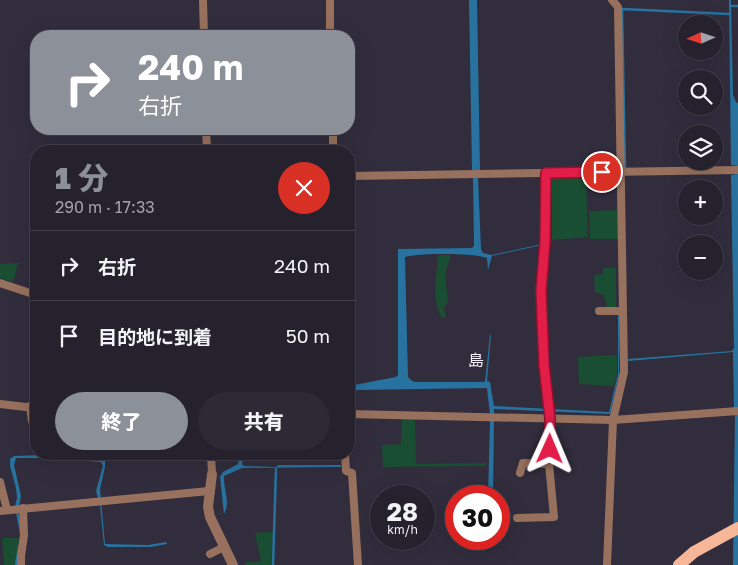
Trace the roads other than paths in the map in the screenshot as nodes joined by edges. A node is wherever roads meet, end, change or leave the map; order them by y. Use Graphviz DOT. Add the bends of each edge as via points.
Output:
graph roads {
  1 [pos="203,0"];
  2 [pos="330,0"];
  3 [pos="612,0"];
  4 [pos="204,30"];
  5 [pos="330,30"];
  6 [pos="738,170"];
  7 [pos="621,172"];
  8 [pos="546,173"];
  9 [pos="355,176"];
  10 [pos="0,283"];
  11 [pos="30,293"];
  12 [pos="599,311"];
  13 [pos="623,311"];
  14 [pos="0,405"];
  15 [pos="30,406"];
  16 [pos="738,411"];
  17 [pos="355,414"];
  18 [pos="550,418"];
  19 [pos="613,420"];
  20 [pos="212,460"];
  21 [pos="345,460"];
  22 [pos="549,464"];
  23 [pos="520,473"];
  24 [pos="212,474"];
  25 [pos="0,482"];
  26 [pos="209,491"];
  27 [pos="23,508"];
  28 [pos="4,510"];
  29 [pos="517,518"];
  30 [pos="734,529"];
  31 [pos="224,548"];
  32 [pos="210,554"];
  33 [pos="21,565"];
  34 [pos="233,565"];
  35 [pos="358,565"];
  36 [pos="607,565"];
  37 [pos="679,565"];
  1 -- 4 [label="street"];
  2 -- 5 [label="street"];
  3 -- 7 [label="street" via="618,7"];
  6 -- 7 [label="street"];
  7 -- 8 [label="street"];
  7 -- 13 [label="street"];
  8 -- 9 [label="street"];
  8 -- 18 [label="street" via="541,291"];
  10 -- 11 [label="street"];
  12 -- 13 [label="street"];
  13 -- 19 [label="street" via="624,372"];
  14 -- 15 [label="street"];
  16 -- 19 [label="street"];
  17 -- 18 [label="street"];
  18 -- 19 [label="street"];
  18 -- 22 [label="street"];
  19 -- 36 [label="street"];
  20 -- 24 [label="street"];
  21 -- 35 [label="street" via="346,470 352,473"];
  22 -- 23 [label="street" via="523,463"];
  22 -- 29 [label="street" via="554,517"];
  24 -- 26 [label="street"];
  25 -- 28 [label="street"];
  26 -- 27 [label="street"];
  26 -- 31 [label="street" via="210,517"];
  27 -- 28 [label="street"];
  27 -- 33 [label="street"];
  30 -- 37 [label="main road" via="694,552"];
  31 -- 32 [label="street"];
  31 -- 34 [label="street"];
}
